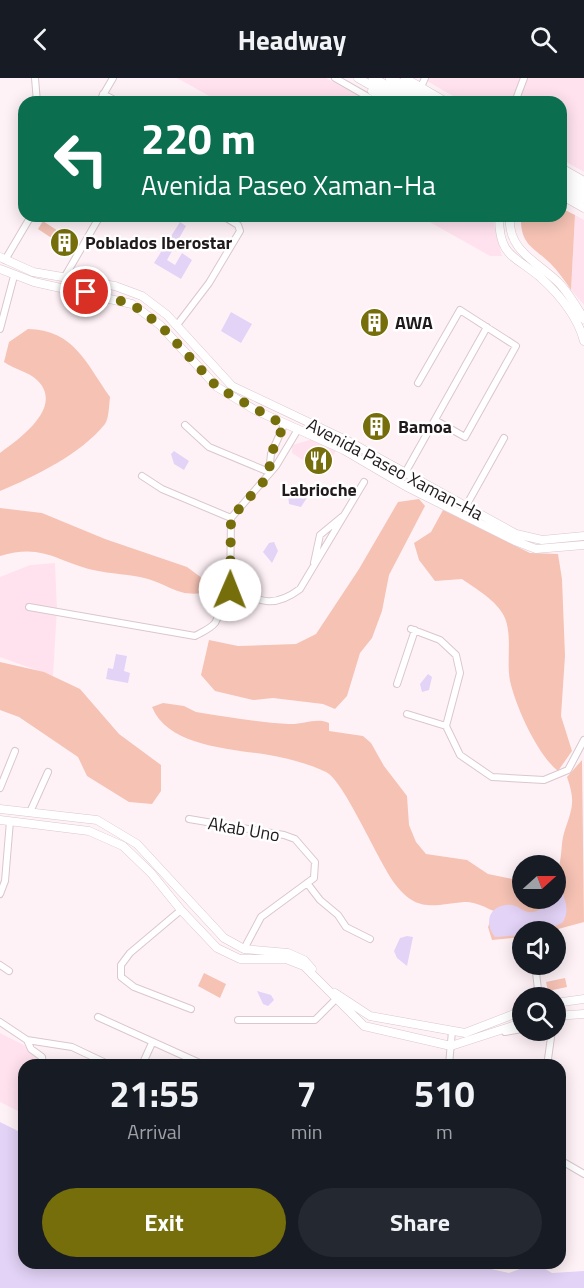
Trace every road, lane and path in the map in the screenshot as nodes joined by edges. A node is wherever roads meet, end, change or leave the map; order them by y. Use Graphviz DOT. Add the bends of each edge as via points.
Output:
graph roads {
  1 [pos="35,78"];
  2 [pos="113,78"];
  3 [pos="335,78"];
  4 [pos="358,78"];
  5 [pos="390,78"];
  6 [pos="405,78"];
  7 [pos="425,78"];
  8 [pos="524,78"];
  9 [pos="370,80"];
  10 [pos="421,87"];
  11 [pos="103,94"];
  12 [pos="36,96"];
  13 [pos="107,96"];
  14 [pos="366,96"];
  15 [pos="379,96"];
  16 [pos="391,96"];
  17 [pos="402,96"];
  18 [pos="422,96"];
  19 [pos="436,96"];
  20 [pos="517,96"];
  21 [pos="567,171"];
  22 [pos="567,180"];
  23 [pos="584,181"];
  24 [pos="567,189"];
  25 [pos="584,190"];
  26 [pos="567,198"];
  27 [pos="584,199"];
  28 [pos="584,208"];
  29 [pos="27,222"];
  30 [pos="97,222"];
  31 [pos="233,222"];
  32 [pos="500,222"];
  33 [pos="511,222"];
  34 [pos="2,259"];
  35 [pos="0,269"];
  36 [pos="45,274"];
  37 [pos="14,276"];
  38 [pos="64,278"];
  39 [pos="45,284"];
  40 [pos="560,284"];
  41 [pos="550,288"];
  42 [pos="584,319"];
  43 [pos="177,325"];
  44 [pos="487,327"];
  45 [pos="0,328"];
  46 [pos="584,341"];
  47 [pos="418,383"];
  48 [pos="259,401"];
  49 [pos="255,410"];
  50 [pos="435,420"];
  51 [pos="185,425"];
  52 [pos="284,425"];
  53 [pos="297,430"];
  54 [pos="504,438"];
  55 [pos="269,472"];
  56 [pos="405,473"];
  57 [pos="142,476"];
  58 [pos="364,482"];
  59 [pos="466,506"];
  60 [pos="344,515"];
  61 [pos="231,518"];
  62 [pos="584,536"];
  63 [pos="584,545"];
  64 [pos="313,567"];
  65 [pos="230,590"];
  66 [pos="29,606"];
  67 [pos="397,684"];
  68 [pos="407,714"];
  69 [pos="447,726"];
  70 [pos="584,740"];
  71 [pos="15,751"];
  72 [pos="48,772"];
  73 [pos="0,788"];
  74 [pos="0,809"];
  75 [pos="30,812"];
  76 [pos="42,814"];
  77 [pos="189,819"];
  78 [pos="0,820"];
  79 [pos="10,821"];
  80 [pos="41,825"];
  81 [pos="170,879"];
  82 [pos="307,883"];
  83 [pos="162,887"];
  84 [pos="0,894"];
  85 [pos="181,910"];
  86 [pos="206,919"];
  87 [pos="197,927"];
  88 [pos="370,939"];
  89 [pos="244,949"];
  90 [pos="0,965"];
  91 [pos="9,971"];
  92 [pos="584,999"];
  93 [pos="335,1000"];
  94 [pos="566,1001"];
  95 [pos="191,1009"];
  96 [pos="584,1014"];
  97 [pos="512,1015"];
  98 [pos="99,1017"];
  99 [pos="566,1017"];
  100 [pos="238,1020"];
  101 [pos="0,1022"];
  102 [pos="512,1026"];
  103 [pos="452,1031"];
  104 [pos="512,1031"];
  105 [pos="489,1034"];
  106 [pos="27,1040"];
  107 [pos="550,1041"];
  108 [pos="152,1044"];
  109 [pos="451,1046"];
  110 [pos="42,1059"];
  111 [pos="97,1059"];
  112 [pos="145,1059"];
  113 [pos="189,1059"];
  114 [pos="450,1059"];
  115 [pos="548,1059"];
  116 [pos="566,1164"];
  117 [pos="584,1174"];
  1 -- 12 [label="street"];
  2 -- 11 [label="street"];
  3 -- 14 [label="street"];
  4 -- 9 [label="main road"];
  5 -- 18 [label="highway"];
  6 -- 10 [label="main road"];
  7 -- 10 [label="street"];
  8 -- 20 [label="street"];
  9 -- 15 [label="main road"];
  9 -- 16 [label="main road"];
  9 -- 17 [label="highway"];
  10 -- 19 [label="main road"];
  11 -- 13 [label="street"];
  21 -- 23 [label="main road"];
  22 -- 25 [label="highway"];
  24 -- 27 [label="highway"];
  26 -- 28 [label="main road"];
  29 -- 34 [label="street"];
  30 -- 38 [label="street"];
  31 -- 43 [label="street" via="240,231 209,283"];
  32 -- 41 [label="main road" via="508,254"];
  33 -- 40 [label="main road" via="515,245"];
  34 -- 36 [label="main road, Avenida Paseo Xaman-Ha"];
  35 -- 37 [label="main road, Avenida Paseo Xaman-Ha"];
  36 -- 38 [label="main road, Avenida Paseo Xaman-Ha"];
  36 -- 39 [label="main road"];
  37 -- 39 [label="main road, Avenida Paseo Xaman-Ha"];
  37 -- 45 [label="street"];
  38 -- 43 [label="main road, Avenida Paseo Xaman-Ha" via="116,286 142,296"];
  39 -- 49 [label="main road, Avenida Paseo Xaman-Ha" via="132,304 160,325 217,387"];
  40 -- 41 [label="main road"];
  40 -- 42 [label="main road"];
  41 -- 46 [label="main road" via="568,306"];
  43 -- 48 [label="main road, Avenida Paseo Xaman-Ha" via="232,386"];
  44 -- 47 [label="street" via="460,310"];
  44 -- 50 [label="street"];
  44 -- 50 [label="street" via="516,346 465,437"];
  48 -- 49 [label="main road"];
  48 -- 56 [label="main road, Avenida Paseo Xaman-Ha" via="348,441"];
  49 -- 52 [label="main road, Avenida Paseo Xaman-Ha"];
  50 -- 56 [label="street"];
  51 -- 55 [label="street" via="209,447"];
  52 -- 53 [label="main road, Avenida Paseo Xaman-Ha"];
  52 -- 55 [label="street" via="271,454"];
  53 -- 55 [label="street"];
  53 -- 63 [label="main road, Avenida Paseo Xaman-Ha" via="344,450 409,488 515,541 536,549"];
  54 -- 59 [label="street"];
  55 -- 61 [label="street"];
  56 -- 59 [label="main road, Avenida Paseo Xaman-Ha"];
  57 -- 61 [label="street" via="162,489"];
  58 -- 60 [label="street"];
  59 -- 62 [label="main road, Avenida Paseo Xaman-Ha" via="516,534 542,540"];
  60 -- 64 [label="street"];
  60 -- 64 [label="street" via="320,535"];
  61 -- 65 [label="street"];
  64 -- 65 [label="street" via="300,589 286,600 256,601 236,588"];
  65 -- 66 [label="street" via="215,622 195,636"];
  67 -- 69 [label="street" via="413,629 440,640 456,655 460,673"];
  68 -- 69 [label="street"];
  69 -- 70 [label="street" via="460,755 492,777 544,780 568,770"];
  71 -- 73 [label="street"];
  72 -- 75 [label="street"];
  74 -- 75 [label="main road"];
  75 -- 76 [label="main road"];
  76 -- 80 [label="main road"];
  76 -- 81 [label="main road" via="97,820 136,844"];
  77 -- 82 [label="street, Akab Uno" via="295,839 315,862 314,878"];
  78 -- 79 [label="main road"];
  79 -- 80 [label="main road"];
  79 -- 84 [label="street" via="5,882"];
  80 -- 83 [label="main road" via="89,831 123,846"];
  81 -- 83 [label="main road"];
  81 -- 86 [label="main road"];
  82 -- 88 [label="street" via="346,927"];
  82 -- 89 [label="street" via="261,917"];
  83 -- 85 [label="main road"];
  85 -- 87 [label="main road"];
  85 -- 95 [label="street" via="130,953 121,965 121,977 134,987"];
  86 -- 87 [label="main road"];
  86 -- 89 [label="main road" via="224,938"];
  87 -- 93 [label="main road" via="217,948 240,959 286,958 304,966"];
  89 -- 103 [label="main road" via="288,953 304,960 338,996 370,1016"];
  90 -- 91 [label="street"];
  92 -- 94 [label="main road"];
  93 -- 100 [label="street" via="315,1020"];
  93 -- 109 [label="main road" via="364,1026"];
  96 -- 99 [label="main road"];
  97 -- 103 [label="main road" via="465,1033"];
  98 -- 108 [label="street"];
  101 -- 106 [label="street"];
  102 -- 105 [label="main road"];
  103 -- 109 [label="street"];
  104 -- 105 [label="street"];
  105 -- 109 [label="main road"];
  106 -- 110 [label="street"];
  106 -- 111 [label="street" via="72,1047"];
  107 -- 115 [label="street"];
  108 -- 112 [label="street"];
  108 -- 113 [label="street"];
  109 -- 114 [label="street"];
  116 -- 117 [label="street"];
}
